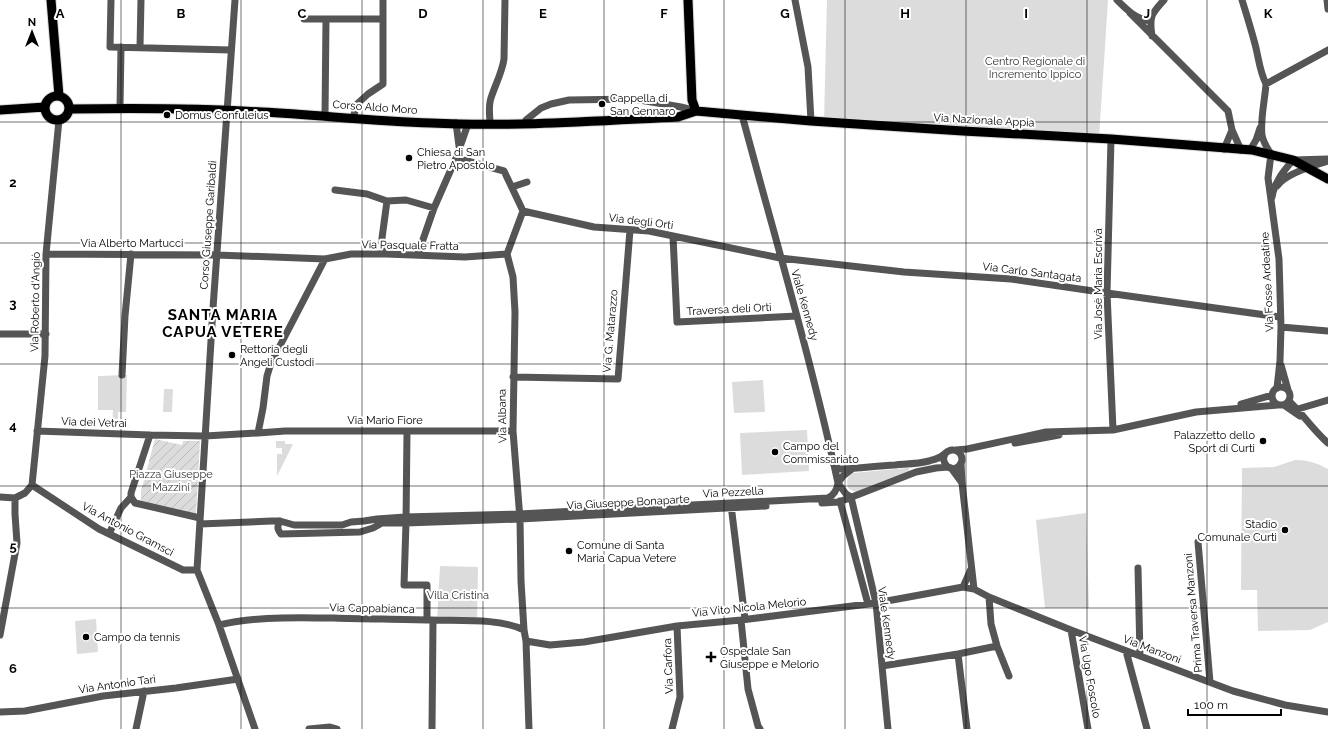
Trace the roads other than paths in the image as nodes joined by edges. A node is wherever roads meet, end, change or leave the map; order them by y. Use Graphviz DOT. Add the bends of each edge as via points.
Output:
graph roads {
  1 [pos="51,0"];
  2 [pos="111,0"];
  3 [pos="141,0"];
  4 [pos="235,0"];
  5 [pos="383,0"];
  6 [pos="505,0"];
  7 [pos="688,0"];
  8 [pos="795,0"];
  9 [pos="1117,0"];
  10 [pos="1164,0"];
  11 [pos="1242,0"];
  12 [pos="1327,0"];
  13 [pos="1328,9"];
  14 [pos="1130,13"];
  15 [pos="304,19"];
  16 [pos="326,19"];
  17 [pos="383,19"];
  18 [pos="1150,21"];
  19 [pos="1152,36"];
  20 [pos="121,47"];
  21 [pos="140,47"];
  22 [pos="232,50"];
  23 [pos="1328,50"];
  24 [pos="1266,84"];
  25 [pos="58,96"];
  26 [pos="45,107"];
  27 [pos="120,108"];
  28 [pos="70,109"];
  29 [pos="0,110"];
  30 [pos="227,111"];
  31 [pos="696,111"];
  32 [pos="742,115"];
  33 [pos="325,116"];
  34 [pos="353,118"];
  35 [pos="59,120"];
  36 [pos="811,121"];
  37 [pos="456,123"];
  38 [pos="468,124"];
  39 [pos="490,124"];
  40 [pos="525,124"];
  41 [pos="1261,126"];
  42 [pos="1232,130"];
  43 [pos="1111,139"];
  44 [pos="459,148"];
  45 [pos="1224,149"];
  46 [pos="1245,150"];
  47 [pos="1271,154"];
  48 [pos="456,158"];
  49 [pos="1293,160"];
  50 [pos="1328,160"];
  51 [pos="1308,168"];
  52 [pos="1328,180"];
  53 [pos="527,182"];
  54 [pos="512,187"];
  55 [pos="335,190"];
  56 [pos="388,201"];
  57 [pos="1271,201"];
  58 [pos="434,208"];
  59 [pos="523,211"];
  60 [pos="630,230"];
  61 [pos="673,236"];
  62 [pos="46,254"];
  63 [pos="131,254"];
  64 [pos="383,254"];
  65 [pos="418,254"];
  66 [pos="507,254"];
  67 [pos="217,255"];
  68 [pos="780,258"];
  69 [pos="325,259"];
  70 [pos="1107,293"];
  71 [pos="797,316"];
  72 [pos="1280,317"];
  73 [pos="1281,327"];
  74 [pos="1328,331"];
  75 [pos="0,334"];
  76 [pos="46,334"];
  77 [pos="1280,361"];
  78 [pos="122,375"];
  79 [pos="513,377"];
  80 [pos="1277,388"];
  81 [pos="1288,390"];
  82 [pos="1272,395"];
  83 [pos="1328,400"];
  84 [pos="1283,403"];
  85 [pos="1226,409"];
  86 [pos="1298,409"];
  87 [pos="1306,420"];
  88 [pos="1094,430"];
  89 [pos="1113,430"];
  90 [pos="37,431"];
  91 [pos="407,431"];
  92 [pos="513,431"];
  93 [pos="258,432"];
  94 [pos="150,435"];
  95 [pos="205,436"];
  96 [pos="1328,443"];
  97 [pos="956,450"];
  98 [pos="945,454"];
  99 [pos="962,461"];
  100 [pos="915,463"];
  101 [pos="834,465"];
  102 [pos="854,468"];
  103 [pos="949,468"];
  104 [pos="916,472"];
  105 [pos="838,483"];
  106 [pos="962,483"];
  107 [pos="32,485"];
  108 [pos="0,497"];
  109 [pos="131,497"];
  110 [pos="851,497"];
  111 [pos="15,498"];
  112 [pos="840,501"];
  113 [pos="731,505"];
  114 [pos="520,516"];
  115 [pos="200,521"];
  116 [pos="280,521"];
  117 [pos="366,521"];
  118 [pos="406,522"];
  119 [pos="368,530"];
  120 [pos="109,534"];
  121 [pos="1198,542"];
  122 [pos="971,568"];
  123 [pos="1138,568"];
  124 [pos="197,570"];
  125 [pos="963,587"];
  126 [pos="974,589"];
  127 [pos="988,597"];
  128 [pos="876,603"];
  129 [pos="868,604"];
  130 [pos="743,619"];
  131 [pos="430,620"];
  132 [pos="219,625"];
  133 [pos="677,626"];
  134 [pos="524,630"];
  135 [pos="1070,630"];
  136 [pos="0,634"];
  137 [pos="526,641"];
  138 [pos="997,646"];
  139 [pos="1126,651"];
  140 [pos="958,654"];
  141 [pos="1140,656"];
  142 [pos="882,666"];
  143 [pos="1009,676"];
  144 [pos="238,679"];
  145 [pos="1210,682"];
  146 [pos="144,691"];
  147 [pos="0,712"];
  148 [pos="1328,712"];
  149 [pos="756,728"];
  150 [pos="136,729"];
  151 [pos="255,729"];
  152 [pos="309,729"];
  153 [pos="337,729"];
  154 [pos="432,729"];
  155 [pos="529,729"];
  156 [pos="672,729"];
  157 [pos="888,729"];
  158 [pos="967,729"];
  159 [pos="1088,729"];
  160 [pos="1147,729"];
  1 -- 25 [label="main road"];
  2 -- 20 [label="street" via="110,47"];
  3 -- 21 [label="street"];
  4 -- 22 [label="street, Corso Giuseppe Garibaldi"];
  5 -- 17 [label="street"];
  6 -- 39 [label="street" via="503,67 489,105"];
  7 -- 31 [label="main road" via="692,100"];
  8 -- 36 [label="street" via="808,66"];
  9 -- 14 [label="street"];
  10 -- 18 [label="street" via="1153,12"];
  11 -- 24 [label="street"];
  12 -- 13 [label="street"];
  14 -- 18 [label="street"];
  14 -- 19 [label="street"];
  15 -- 16 [label="street"];
  16 -- 17 [label="street"];
  16 -- 33 [label="street"];
  17 -- 34 [label="street" via="383,84 357,104"];
  18 -- 19 [label="street"];
  19 -- 42 [label="street" via="1228,111"];
  20 -- 21 [label="street"];
  20 -- 27 [label="street"];
  21 -- 22 [label="street"];
  22 -- 30 [label="street, Corso Giuseppe Garibaldi"];
  23 -- 24 [label="street"];
  24 -- 41 [label="street"];
  25 -- 26 [label="main road" via="51,97"];
  25 -- 28 [label="main road" via="68,101"];
  26 -- 29 [label="main road"];
  26 -- 35 [label="main road" via="49,117"];
  27 -- 28 [label="main road, Corso Aldo Moro"];
  27 -- 30 [label="main road, Corso Aldo Moro"];
  28 -- 35 [label="main road" via="66,116"];
  30 -- 33 [label="main road, Corso Aldo Moro"];
  30 -- 67 [label="street, Corso Giuseppe Garibaldi"];
  31 -- 32 [label="main road, Via Nazionale Appia"];
  31 -- 40 [label="main road, Corso Aldo Moro" via="678,117"];
  31 -- 40 [label="street" via="634,99 569,100 541,108 526,120"];
  32 -- 36 [label="main road, Via Nazionale Appia"];
  32 -- 68 [label="street, Viale Kennedy"];
  33 -- 34 [label="main road, Corso Aldo Moro"];
  34 -- 37 [label="main road, Corso Aldo Moro"];
  35 -- 62 [label="street, Via Roberto d'Angiò"];
  36 -- 43 [label="main road, Via Nazionale Appia"];
  37 -- 38 [label="main road, Corso Aldo Moro"];
  37 -- 44 [label="street"];
  38 -- 39 [label="main road, Corso Aldo Moro"];
  38 -- 44 [label="street"];
  39 -- 40 [label="main road, Corso Aldo Moro"];
  41 -- 46 [label="street" via="1256,140"];
  41 -- 47 [label="street" via="1264,144"];
  42 -- 45 [label="street"];
  42 -- 46 [label="street"];
  43 -- 45 [label="main road, Via Nazionale Appia"];
  43 -- 70 [label="street, Via Josè Maria Escrivà"];
  44 -- 48 [label="street"];
  45 -- 46 [label="main road, Via Nazionale Appia"];
  46 -- 47 [label="main road, Via Nazionale Appia"];
  47 -- 49 [label="main road, Via Nazionale Appia"];
  47 -- 57 [label="street, Via Fosse Ardeatine" via="1268,178"];
  48 -- 54 [label="street" via="504,171"];
  48 -- 58 [label="street"];
  49 -- 50 [label="street"];
  49 -- 51 [label="main road, Via Nazionale Appia"];
  49 -- 57 [label="street" via="1274,186"];
  50 -- 51 [label="street"];
  51 -- 52 [label="main road, Via Nazionale Appia"];
  51 -- 57 [label="street" via="1280,182"];
  53 -- 54 [label="street"];
  54 -- 59 [label="street"];
  55 -- 56 [label="street" via="367,194"];
  56 -- 58 [label="street" via="406,200"];
  56 -- 64 [label="street" via="382,238"];
  57 -- 72 [label="street, Via Fosse Ardeatine" via="1278,259"];
  58 -- 65 [label="street"];
  59 -- 60 [label="street, Via degli Orti" via="594,227"];
  59 -- 66 [label="street"];
  60 -- 61 [label="street, Via degli Orti"];
  60 -- 79 [label="street, Via G. Matarazzo" via="618,379"];
  61 -- 68 [label="street, Via degli Orti"];
  61 -- 71 [label="street, Traversa deli Orti" via="677,322"];
  62 -- 63 [label="street, Via Alberto Martucci"];
  62 -- 76 [label="street, Via Roberto d'Angiò"];
  63 -- 67 [label="street, Via Alberto Martucci"];
  63 -- 78 [label="street"];
  64 -- 65 [label="street, Via Pasquale Fratta"];
  64 -- 69 [label="street, Via Pasquale Fratta" via="351,254"];
  65 -- 66 [label="street, Via Pasquale Fratta" via="465,257"];
  66 -- 79 [label="street, Via Albana" via="514,284"];
  67 -- 69 [label="street, Via Pasquale Fratta"];
  67 -- 95 [label="street, Corso Giuseppe Garibaldi"];
  68 -- 70 [label="street, Via Carlo Santagata" via="904,272 1011,279"];
  68 -- 71 [label="street, Viale Kennedy"];
  69 -- 93 [label="street" via="271,363"];
  70 -- 72 [label="street, Via Carlo Santagata"];
  70 -- 89 [label="street, Via Josè Maria Escrivà"];
  71 -- 101 [label="street, Viale Kennedy"];
  72 -- 73 [label="street, Via Fosse Ardeatine"];
  73 -- 74 [label="street"];
  73 -- 77 [label="street, Via Fosse Ardeatine"];
  75 -- 76 [label="street"];
  76 -- 90 [label="street, Via Roberto d'Angiò"];
  77 -- 80 [label="street, Via Fosse Ardeatine"];
  77 -- 81 [label="street, Via Fosse Ardeatine"];
  79 -- 92 [label="street, Via Albana"];
  80 -- 81 [label="street" via="1283,387"];
  80 -- 82 [label="street"];
  81 -- 84 [label="street" via="1290,395"];
  82 -- 84 [label="street" via="1273,401"];
  82 -- 85 [label="street"];
  83 -- 86 [label="street"];
  84 -- 85 [label="street"];
  84 -- 86 [label="street"];
  84 -- 87 [label="street"];
  85 -- 89 [label="street" via="1196,412"];
  86 -- 87 [label="street"];
  87 -- 96 [label="street"];
  88 -- 89 [label="street"];
  88 -- 97 [label="street" via="1046,432"];
  88 -- 99 [label="street" via="968,454"];
  90 -- 94 [label="street, Via dei Vetrai"];
  90 -- 107 [label="street, Via Roberto d'Angiò"];
  91 -- 92 [label="street, Via Mario Fiore"];
  91 -- 93 [label="street, Via Mario Fiore"];
  91 -- 118 [label="street"];
  92 -- 114 [label="street, Via Albana"];
  93 -- 95 [label="street, Via Mario Fiore"];
  94 -- 95 [label="street"];
  94 -- 109 [label="street"];
  95 -- 115 [label="street"];
  97 -- 98 [label="street" via="949,450"];
  97 -- 99 [label="street"];
  98 -- 100 [label="street" via="940,458"];
  98 -- 103 [label="street" via="944,463"];
  99 -- 103 [label="street" via="957,467"];
  99 -- 106 [label="street"];
  100 -- 102 [label="street"];
  100 -- 104 [label="street"];
  101 -- 102 [label="street" via="839,469"];
  101 -- 105 [label="street, Viale Kennedy"];
  102 -- 105 [label="street"];
  103 -- 104 [label="street"];
  103 -- 106 [label="street"];
  104 -- 110 [label="street"];
  105 -- 110 [label="street"];
  105 -- 113 [label="street, Via Pezzella" via="835,493 828,498"];
  106 -- 122 [label="street"];
  107 -- 111 [label="street" via="25,493"];
  107 -- 120 [label="street, Via Antonio Gramsci"];
  108 -- 111 [label="street"];
  109 -- 115 [label="street" via="136,503"];
  109 -- 120 [label="street" via="122,508"];
  110 -- 112 [label="street"];
  110 -- 128 [label="street, Viale Kennedy"];
  111 -- 136 [label="street" via="17,543"];
  112 -- 113 [label="street"];
  112 -- 129 [label="street"];
  113 -- 114 [label="street, Via Pezzella"];
  113 -- 130 [label="street"];
  114 -- 118 [label="street"];
  114 -- 134 [label="street, Via Albana"];
  115 -- 116 [label="street"];
  115 -- 124 [label="street"];
  116 -- 117 [label="street" via="294,525 324,525"];
  116 -- 119 [label="street" via="277,525 281,534"];
  117 -- 118 [label="street" via="377,519"];
  117 -- 119 [label="street"];
  118 -- 119 [label="street" via="382,524"];
  118 -- 131 [label="street" via="404,585 427,585"];
  120 -- 124 [label="street, Via Antonio Gramsci" via="183,570"];
  121 -- 145 [label="street, Prima Traversa Manzoni"];
  122 -- 125 [label="street"];
  122 -- 126 [label="street"];
  123 -- 141 [label="street"];
  124 -- 132 [label="street"];
  125 -- 126 [label="street, Via Vito Nicola Melorio"];
  125 -- 128 [label="street, Via Vito Nicola Melorio"];
  126 -- 127 [label="street, Via Manzoni"];
  127 -- 135 [label="street, Via Manzoni"];
  127 -- 138 [label="street"];
  128 -- 129 [label="street, Via Vito Nicola Melorio"];
  128 -- 142 [label="street, Viale Kennedy"];
  129 -- 130 [label="street, Via Vito Nicola Melorio"];
  130 -- 133 [label="street, Via Vito Nicola Melorio"];
  130 -- 149 [label="street" via="748,689"];
  131 -- 132 [label="street, Via Cappabianca" via="272,618"];
  131 -- 134 [label="street, Via Cappabianca" via="478,621 515,626"];
  131 -- 154 [label="street"];
  132 -- 144 [label="street"];
  133 -- 137 [label="street, Via Vito Nicola Melorio" via="584,642 550,645"];
  133 -- 156 [label="street, Via Carfora" via="680,697"];
  134 -- 137 [label="street, Via Albana"];
  135 -- 139 [label="street, Via Manzoni"];
  135 -- 159 [label="street, Via Ugo Foscolo"];
  137 -- 155 [label="street, Via Albana"];
  138 -- 140 [label="street"];
  138 -- 143 [label="street"];
  139 -- 141 [label="street, Via Manzoni"];
  139 -- 160 [label="street"];
  140 -- 142 [label="street"];
  140 -- 158 [label="street"];
  141 -- 145 [label="street, Via Manzoni"];
  142 -- 157 [label="street, Viale Kennedy"];
  144 -- 146 [label="street, Via Antonio Tari"];
  144 -- 151 [label="street"];
  145 -- 148 [label="street, Via Manzoni" via="1285,705"];
  146 -- 147 [label="street, Via Antonio Tari"];
  146 -- 150 [label="street"];
  152 -- 153 [label="street"];
}
